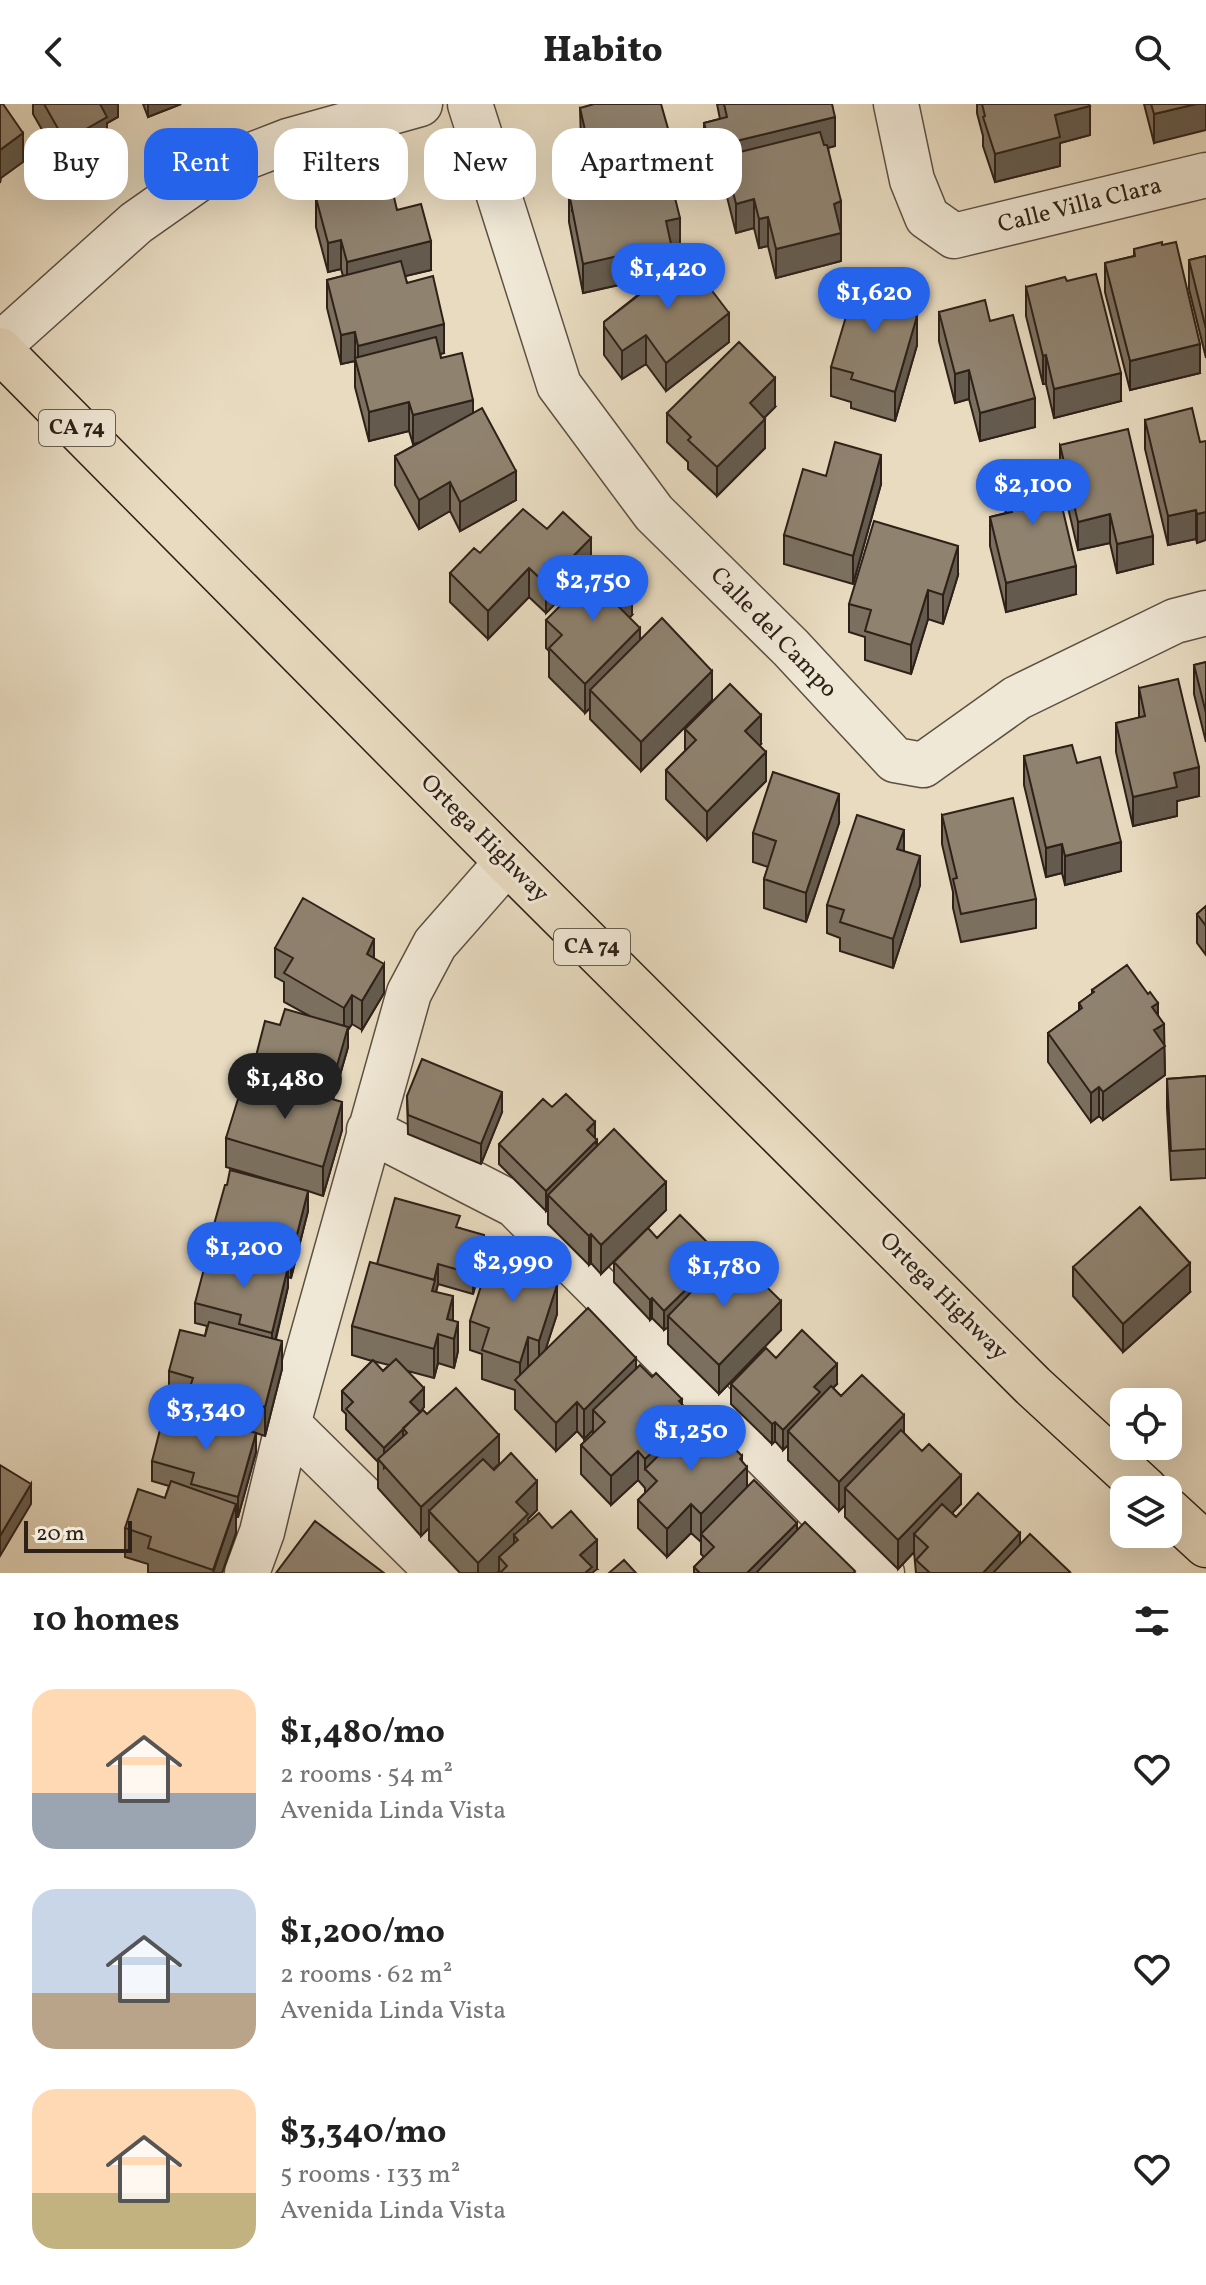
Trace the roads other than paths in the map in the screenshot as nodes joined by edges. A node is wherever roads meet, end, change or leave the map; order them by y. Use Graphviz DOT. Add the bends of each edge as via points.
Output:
graph roads {
  1 [pos="420,104"];
  2 [pos="470,104"];
  3 [pos="896,104"];
  4 [pos="1206,175"];
  5 [pos="0,348"];
  6 [pos="1206,613"];
  7 [pos="507,862"];
  8 [pos="369,1130"];
  9 [pos="288,1424"];
  10 [pos="1131,1476"];
  11 [pos="1182,1523"];
  12 [pos="1206,1545"];
  13 [pos="247,1573"];
  14 [pos="439,1573"];
  15 [pos="882,1573"];
  1 -- 5 [label="street" via="288,141 210,171 136,223"];
  2 -- 6 [label="street, Calle del Campo" via="559,385 654,513 895,760 923,765 1017,698 1175,621"];
  3 -- 4 [label="street, Calle Villa Clara" via="912,180 927,217 954,236"];
  5 -- 7 [label="main road, Ortega Highway / CA 74"];
  7 -- 8 [label="street" via="435,944 409,993"];
  7 -- 10 [label="main road, Ortega Highway / CA 74" via="1033,1386"];
  8 -- 9 [label="street"];
  8 -- 15 [label="street" via="515,1205"];
  9 -- 13 [label="street"];
  9 -- 14 [label="street"];
  11 -- 12 [label="main road"];
}
